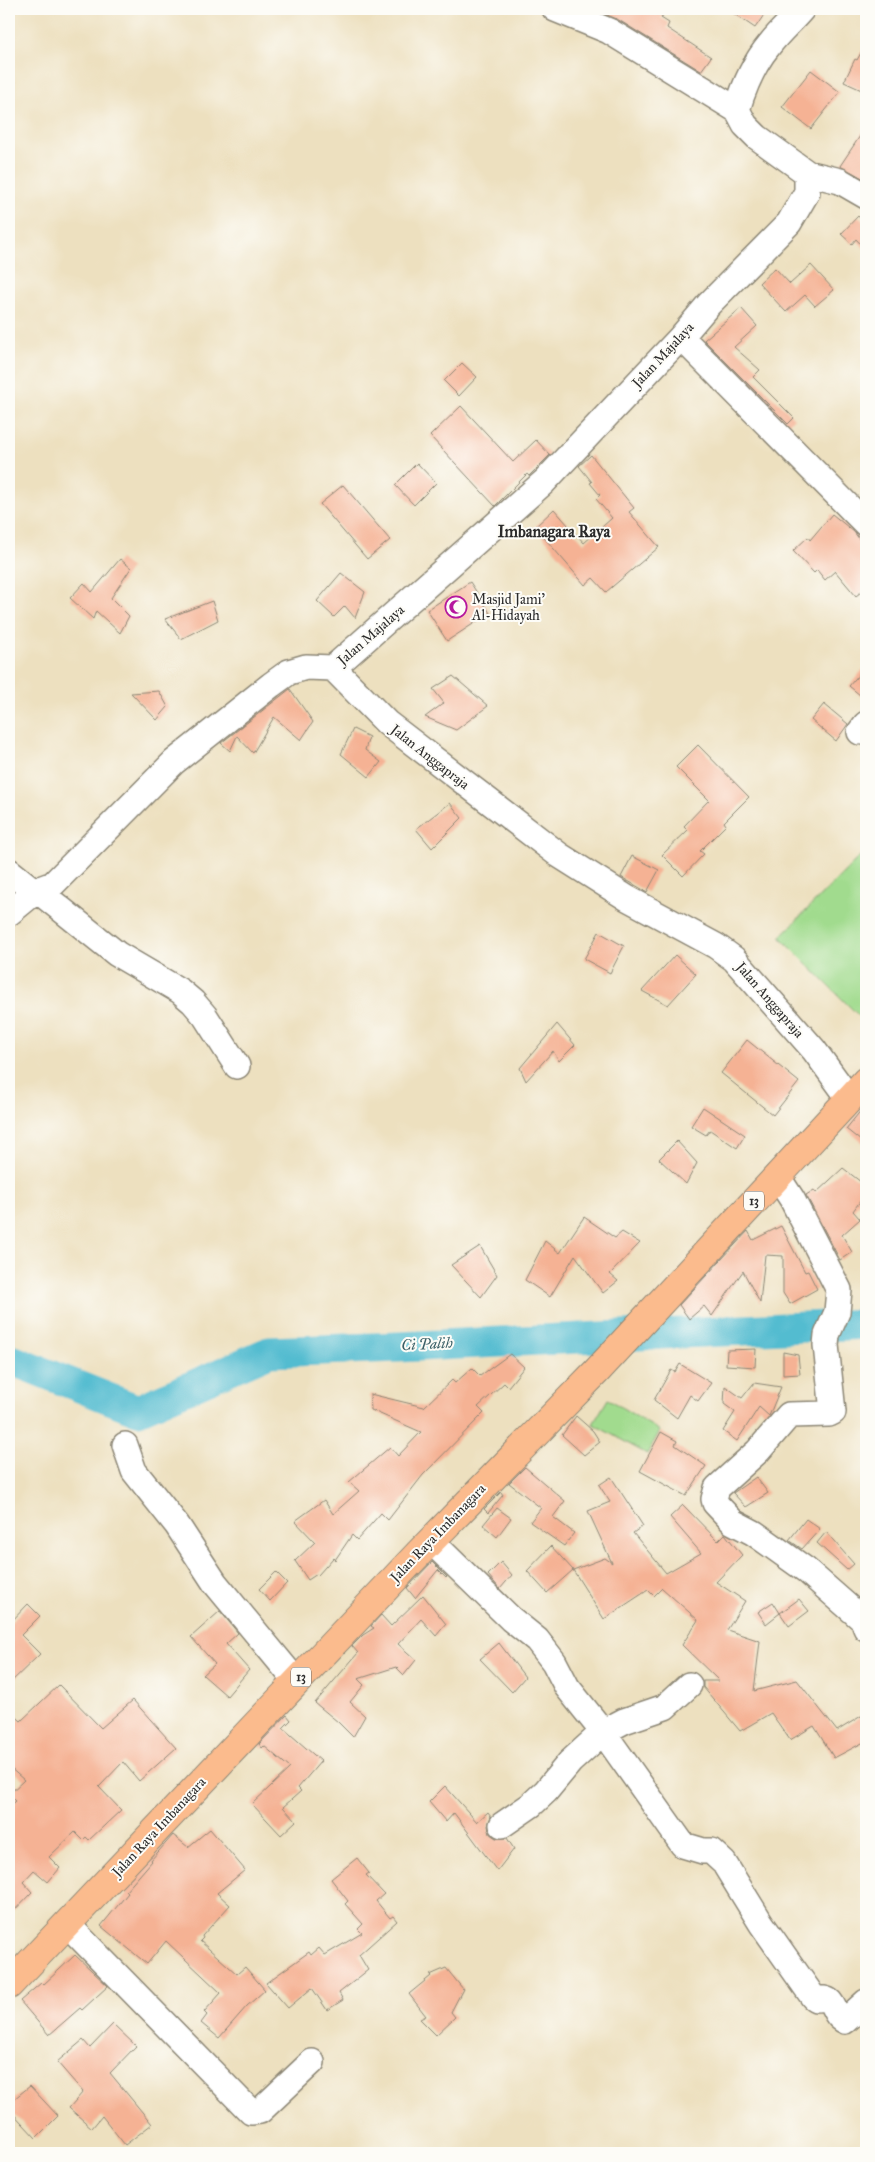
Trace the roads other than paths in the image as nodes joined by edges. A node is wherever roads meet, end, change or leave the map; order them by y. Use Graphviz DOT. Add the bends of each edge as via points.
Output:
graph roads {
  1 [pos="555,9"];
  2 [pos="802,9"];
  3 [pos="738,110"];
  4 [pos="807,173"];
  5 [pos="866,196"];
  6 [pos="681,338"];
  7 [pos="866,524"];
  8 [pos="334,668"];
  9 [pos="9,871"];
  10 [pos="37,890"];
  11 [pos="9,913"];
  12 [pos="237,1066"];
  13 [pos="858,1090"];
  14 [pos="777,1176"];
  15 [pos="125,1445"];
  16 [pos="431,1541"];
  17 [pos="866,1628"];
  18 [pos="296,1681"];
  19 [pos="689,1684"];
  20 [pos="603,1732"];
  21 [pos="502,1826"];
  22 [pos="67,1924"];
  23 [pos="9,1985"];
  24 [pos="866,2002"];
  25 [pos="312,2062"];
  1 -- 3 [label="street" via="609,30"];
  2 -- 3 [label="street" via="758,61"];
  3 -- 4 [label="street" via="745,125 757,137"];
  4 -- 5 [label="street" via="840,181"];
  4 -- 6 [label="street, Jalan Majalaya" via="807,192 789,223 709,304"];
  6 -- 7 [label="street"];
  6 -- 8 [label="street, Jalan Majalaya" via="544,482"];
  8 -- 10 [label="street" via="306,667 289,672 271,685 174,762 60,879"];
  8 -- 13 [label="street, Jalan Anggapraja" via="387,723 559,855 734,959 814,1050"];
  9 -- 10 [label="street"];
  10 -- 11 [label="street"];
  10 -- 12 [label="street" via="116,954 193,1002"];
  13 -- 14 [label="highway, Jalan Raya Imbanagara / 13"];
  14 -- 16 [label="highway, Jalan Raya Imbanagara / 13" via="596,1372"];
  14 -- 17 [label="street" via="839,1290 836,1312 826,1335 833,1412 789,1416 758,1451 718,1488 714,1499 733,1522 806,1570 863,1620"];
  15 -- 18 [label="street" via="134,1471 177,1525 215,1583"];
  16 -- 18 [label="highway, Jalan Raya Imbanagara / 13"];
  16 -- 20 [label="street" via="537,1640 567,1687"];
  18 -- 22 [label="highway, Jalan Raya Imbanagara / 13"];
  19 -- 20 [label="street" via="665,1707"];
  20 -- 21 [label="street" via="570,1762 546,1791"];
  20 -- 24 [label="street" via="683,1845 711,1851 724,1863 813,1997 830,2000 838,2016 844,2020"];
  22 -- 23 [label="highway, Jalan Raya Imbanagara / 13"];
  22 -- 25 [label="street" via="251,2112 260,2111"];
}
